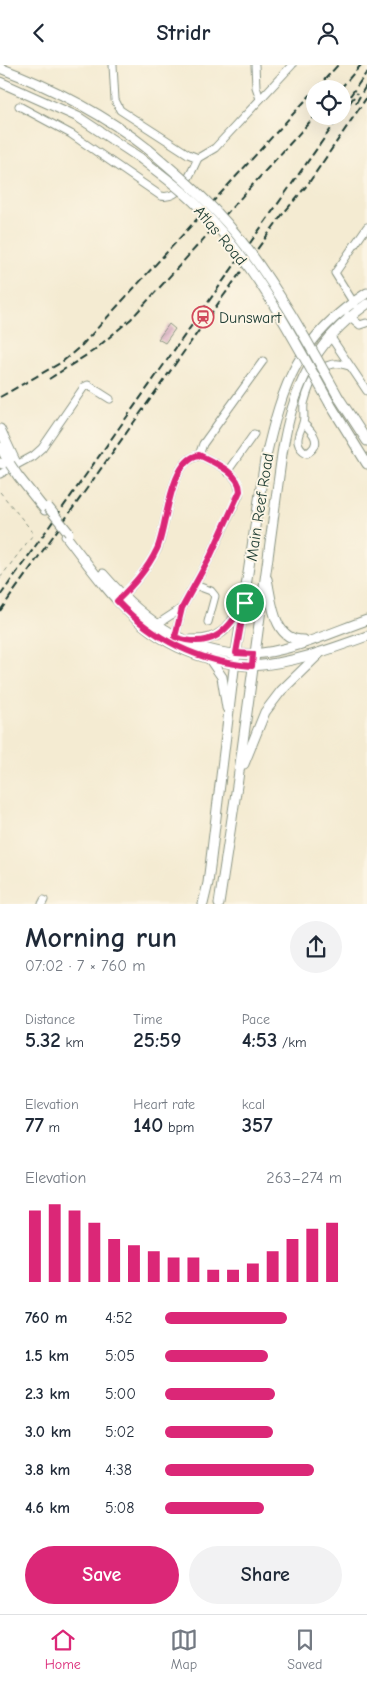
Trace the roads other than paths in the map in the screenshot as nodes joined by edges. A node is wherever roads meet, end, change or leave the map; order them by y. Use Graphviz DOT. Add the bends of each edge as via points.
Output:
graph roads {
  1 [pos="112,65"];
  2 [pos="255,65"];
  3 [pos="292,65"];
  4 [pos="0,67"];
  5 [pos="0,82"];
  6 [pos="260,99"];
  7 [pos="19,106"];
  8 [pos="198,158"];
  9 [pos="367,227"];
  10 [pos="367,293"];
  11 [pos="367,304"];
  12 [pos="355,306"];
  13 [pos="346,314"];
  14 [pos="366,323"];
  15 [pos="330,336"];
  16 [pos="263,361"];
  17 [pos="349,366"];
  18 [pos="367,391"];
  19 [pos="110,399"];
  20 [pos="303,423"];
  21 [pos="0,429"];
  22 [pos="254,433"];
  23 [pos="367,441"];
  24 [pos="3,447"];
  25 [pos="199,455"];
  26 [pos="367,464"];
  27 [pos="12,467"];
  28 [pos="227,472"];
  29 [pos="0,474"];
  30 [pos="266,572"];
  31 [pos="195,585"];
  32 [pos="119,598"];
  33 [pos="245,603"];
  34 [pos="182,608"];
  35 [pos="367,620"];
  36 [pos="208,622"];
  37 [pos="156,625"];
  38 [pos="367,636"];
  39 [pos="179,638"];
  40 [pos="313,640"];
  41 [pos="322,651"];
  42 [pos="236,653"];
  43 [pos="253,654"];
  44 [pos="209,658"];
  45 [pos="236,665"];
  46 [pos="252,666"];
  47 [pos="228,723"];
  48 [pos="238,779"];
  49 [pos="203,904"];
  50 [pos="219,904"];
  1 -- 8 [label="street" via="115,100 120,110"];
  2 -- 6 [label="street"];
  3 -- 6 [label="street"];
  4 -- 23 [label="main road, Atlas Road, bridge" via="66,96 115,124 197,192 227,223 256,261"];
  5 -- 26 [label="main road, Atlas Road, bridge" via="102,131 196,205 232,245 262,286"];
  6 -- 8 [label="street" via="215,148"];
  7 -- 8 [label="street" via="71,134 161,196 175,194 191,175"];
  9 -- 12 [label="street" via="335,273"];
  10 -- 12 [label="main road, Main Reef Road"];
  11 -- 12 [label="main road, Main Reef Road"];
  12 -- 13 [label="main road, Main Reef Road"];
  13 -- 14 [label="street" via="360,325"];
  13 -- 15 [label="main road, Main Reef Road"];
  13 -- 33 [label="main road, Main Reef Road" via="318,333 297,361 278,408 265,460"];
  15 -- 17 [label="street"];
  15 -- 30 [label="main road, Main Reef Road" via="308,368 290,413"];
  16 -- 25 [label="street" via="203,444"];
  17 -- 18 [label="street"];
  17 -- 20 [label="street" via="334,363 321,368 304,406"];
  19 -- 29 [label="street" via="88,385 84,387 42,448"];
  21 -- 24 [label="main road"];
  22 -- 28 [label="street"];
  24 -- 27 [label="main road"];
  25 -- 28 [label="street"];
  25 -- 32 [label="street" via="189,459 176,479 156,551 143,573"];
  27 -- 32 [label="main road"];
  28 -- 31 [label="street" via="239,483 239,495"];
  30 -- 40 [label="main road" via="274,613 281,629 290,638"];
  30 -- 43 [label="main road, Main Reef Road"];
  31 -- 34 [label="street"];
  31 -- 36 [label="street" via="215,596"];
  32 -- 37 [label="main road"];
  32 -- 44 [label="main road" via="138,621 165,641"];
  33 -- 39 [label="main road" via="232,624 220,635 204,640"];
  33 -- 42 [label="main road, Main Reef Road"];
  34 -- 37 [label="street"];
  34 -- 39 [label="street"];
  35 -- 40 [label="main road"];
  37 -- 39 [label="main road"];
  38 -- 41 [label="main road"];
  39 -- 42 [label="main road"];
  40 -- 43 [label="main road"];
  41 -- 46 [label="main road"];
  41 -- 48 [label="main road" via="265,712"];
  42 -- 43 [label="main road"];
  42 -- 45 [label="main road, Main Reef Road"];
  43 -- 46 [label="main road, Main Reef Road"];
  44 -- 45 [label="main road"];
  44 -- 47 [label="main road" via="222,677"];
  45 -- 46 [label="main road"];
  45 -- 47 [label="main road, Main Reef Road"];
  46 -- 48 [label="main road, Main Reef Road"];
  47 -- 49 [label="main road, Main Reef Road"];
  48 -- 50 [label="main road, Main Reef Road"];
}
